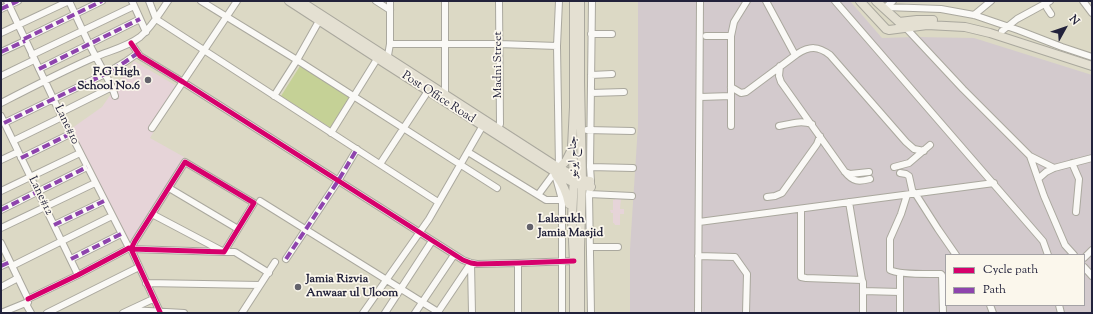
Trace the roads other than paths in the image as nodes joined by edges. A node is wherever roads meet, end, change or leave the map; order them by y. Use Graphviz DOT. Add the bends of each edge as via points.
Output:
graph roads {
  1 [pos="18,1"];
  2 [pos="69,1"];
  3 [pos="102,1"];
  4 [pos="149,1"];
  5 [pos="168,1"];
  6 [pos="201,1"];
  7 [pos="237,1"];
  8 [pos="288,1"];
  9 [pos="300,1"];
  10 [pos="376,1"];
  11 [pos="390,1"];
  12 [pos="445,1"];
  13 [pos="499,1"];
  14 [pos="559,1"];
  15 [pos="574,1"];
  16 [pos="580,1"];
  17 [pos="592,1"];
  18 [pos="700,1"];
  19 [pos="747,1"];
  20 [pos="766,1"];
  21 [pos="835,1"];
  22 [pos="860,1"];
  23 [pos="876,1"];
  24 [pos="892,1"];
  25 [pos="991,1"];
  26 [pos="1083,1"];
  27 [pos="1047,2"];
  28 [pos="8,3"];
  29 [pos="133,4"];
  30 [pos="886,8"];
  31 [pos="1,9"];
  32 [pos="390,10"];
  33 [pos="1092,13"];
  34 [pos="75,14"];
  35 [pos="1051,14"];
  36 [pos="974,15"];
  37 [pos="227,16"];
  38 [pos="317,17"];
  39 [pos="140,19"];
  40 [pos="156,19"];
  41 [pos="18,25"];
  42 [pos="903,25"];
  43 [pos="1005,29"];
  44 [pos="83,31"];
  45 [pos="146,32"];
  46 [pos="1,33"];
  47 [pos="591,34"];
  48 [pos="612,34"];
  49 [pos="706,36"];
  50 [pos="731,36"];
  51 [pos="25,40"];
  52 [pos="131,43"];
  53 [pos="89,44"];
  54 [pos="390,44"];
  55 [pos="445,44"];
  56 [pos="499,44"];
  57 [pos="557,46"];
  58 [pos="204,50"];
  59 [pos="1,52"];
  60 [pos="138,53"];
  61 [pos="795,55"];
  62 [pos="33,57"];
  63 [pos="96,57"];
  64 [pos="1092,57"];
  65 [pos="377,58"];
  66 [pos="297,60"];
  67 [pos="1092,61"];
  68 [pos="387,62"];
  69 [pos="780,66"];
  70 [pos="1092,66"];
  71 [pos="39,68"];
  72 [pos="105,74"];
  73 [pos="612,74"];
  74 [pos="591,75"];
  75 [pos="1,76"];
  76 [pos="45,81"];
  77 [pos="183,82"];
  78 [pos="112,87"];
  79 [pos="731,87"];
  80 [pos="428,91"];
  81 [pos="624,92"];
  82 [pos="591,93"];
  83 [pos="445,95"];
  84 [pos="115,96"];
  85 [pos="274,96"];
  86 [pos="354,96"];
  87 [pos="731,96"];
  88 [pos="700,97"];
  89 [pos="53,99"];
  90 [pos="1,103"];
  91 [pos="61,115"];
  92 [pos="1,116"];
  93 [pos="4,123"];
  94 [pos="812,124"];
  95 [pos="482,126"];
  96 [pos="731,126"];
  97 [pos="779,126"];
  98 [pos="152,128"];
  99 [pos="404,128"];
  100 [pos="580,130"];
  101 [pos="590,130"];
  102 [pos="496,131"];
  103 [pos="632,131"];
  104 [pos="331,132"];
  105 [pos="70,134"];
  106 [pos="820,136"];
  107 [pos="13,142"];
  108 [pos="930,145"];
  109 [pos="572,147"];
  110 [pos="357,149"];
  111 [pos="924,151"];
  112 [pos="468,152"];
  113 [pos="80,153"];
  114 [pos="20,155"];
  115 [pos="1030,156"];
  116 [pos="1092,158"];
  117 [pos="1,160"];
  118 [pos="581,163"];
  119 [pos="1072,163"];
  120 [pos="380,164"];
  121 [pos="460,164"];
  122 [pos="87,167"];
  123 [pos="590,167"];
  124 [pos="894,167"];
  125 [pos="633,168"];
  126 [pos="1054,168"];
  127 [pos="557,170"];
  128 [pos="900,174"];
  129 [pos="870,176"];
  130 [pos="31,177"];
  131 [pos="1038,179"];
  132 [pos="338,181"];
  133 [pos="578,181"];
  134 [pos="95,183"];
  135 [pos="994,183"];
  136 [pos="590,184"];
  137 [pos="169,188"];
  138 [pos="497,188"];
  139 [pos="38,191"];
  140 [pos="1,192"];
  141 [pos="912,194"];
  142 [pos="538,195"];
  143 [pos="632,196"];
  144 [pos="768,198"];
  145 [pos="562,200"];
  146 [pos="104,201"];
  147 [pos="260,201"];
  148 [pos="438,202"];
  149 [pos="585,202"];
  150 [pos="849,202"];
  151 [pos="45,206"];
  152 [pos="800,208"];
  153 [pos="1,210"];
  154 [pos="1076,212"];
  155 [pos="152,214"];
  156 [pos="112,216"];
  157 [pos="572,218"];
  158 [pos="698,222"];
  159 [pos="54,225"];
  160 [pos="1,228"];
  161 [pos="238,229"];
  162 [pos="305,230"];
  163 [pos="420,232"];
  164 [pos="121,234"];
  165 [pos="432,240"];
  166 [pos="62,241"];
  167 [pos="1,245"];
  168 [pos="590,247"];
  169 [pos="618,247"];
  170 [pos="130,249"];
  171 [pos="224,252"];
  172 [pos="955,254"];
  173 [pos="1048,254"];
  174 [pos="1073,254"];
  175 [pos="454,255"];
  176 [pos="698,256"];
  177 [pos="286,258"];
  178 [pos="71,259"];
  179 [pos="574,260"];
  180 [pos="562,261"];
  181 [pos="275,262"];
  182 [pos="471,263"];
  183 [pos="518,263"];
  184 [pos="11,264"];
  185 [pos="1,266"];
  186 [pos="139,267"];
  187 [pos="1085,268"];
  188 [pos="900,272"];
  189 [pos="269,273"];
  190 [pos="78,275"];
  191 [pos="1092,276"];
  192 [pos="18,278"];
  193 [pos="386,280"];
  194 [pos="862,280"];
  195 [pos="146,283"];
  196 [pos="260,285"];
  197 [pos="1,287"];
  198 [pos="401,289"];
  199 [pos="863,291"];
  200 [pos="900,292"];
  201 [pos="153,299"];
  202 [pos="28,300"];
  203 [pos="421,302"];
  204 [pos="131,310"];
  205 [pos="160,312"];
  206 [pos="1,313"];
  207 [pos="31,313"];
  208 [pos="47,313"];
  209 [pos="123,313"];
  210 [pos="184,313"];
  211 [pos="242,313"];
  212 [pos="363,313"];
  213 [pos="385,313"];
  214 [pos="415,313"];
  215 [pos="472,313"];
  216 [pos="518,313"];
  217 [pos="562,313"];
  218 [pos="574,313"];
  219 [pos="580,313"];
  220 [pos="591,313"];
  221 [pos="698,313"];
  222 [pos="746,313"];
  223 [pos="863,313"];
  224 [pos="900,313"];
  225 [pos="943,313"];
  1 -- 28 [label="street"];
  2 -- 34 [label="street"];
  2 -- 41 [label="street"];
  3 -- 34 [label="street"];
  4 -- 40 [label="street"];
  5 -- 40 [label="street"];
  6 -- 37 [label="street"];
  7 -- 37 [label="street"];
  8 -- 38 [label="main road, Post Office Road"];
  9 -- 38 [label="main road, Post Office Road"];
  10 -- 32 [label="street"];
  11 -- 32 [label="street"];
  12 -- 55 [label="street"];
  13 -- 56 [label="street, Madni Street"];
  14 -- 57 [label="street"];
  15 -- 109 [label="main road, جناح ایونیو"];
  16 -- 100 [label="main road, جناح ایونیو"];
  17 -- 47 [label="street"];
  18 -- 88 [label="street"];
  19 -- 50 [label="street" via="734,22"];
  20 -- 61 [label="street"];
  21 -- 135 [label="street"];
  22 -- 42 [label="main road" via="886,29 893,30"];
  23 -- 30 [label="main road"];
  24 -- 30 [label="street"];
  25 -- 36 [label="street"];
  26 -- 33 [label="street"];
  27 -- 35 [label="street" via="1046,8"];
  27 -- 43 [label="street"];
  28 -- 31 [label="street"];
  28 -- 41 [label="street, Lane#10"];
  29 -- 39 [label="street"];
  29 -- 44 [label="street"];
  30 -- 36 [label="street" via="941,9"];
  30 -- 42 [label="main road"];
  32 -- 54 [label="street"];
  34 -- 44 [label="street"];
  34 -- 51 [label="street"];
  36 -- 43 [label="street"];
  37 -- 58 [label="street"];
  37 -- 66 [label="street"];
  38 -- 65 [label="main road, Post Office Road"];
  38 -- 66 [label="street"];
  38 -- 68 [label="main road, Post Office Road"];
  39 -- 45 [label="street"];
  39 -- 53 [label="street"];
  40 -- 45 [label="street"];
  40 -- 58 [label="street"];
  41 -- 46 [label="street"];
  41 -- 51 [label="street, Lane#10"];
  42 -- 43 [label="main road" via="917,20 960,21"];
  42 -- 70 [label="main road" via="965,27"];
  42 -- 115 [label="street"];
  43 -- 64 [label="street" via="1018,30"];
  43 -- 67 [label="main road"];
  44 -- 53 [label="street"];
  44 -- 62 [label="street"];
  45 -- 52 [label="street"];
  47 -- 48 [label="street"];
  47 -- 74 [label="street"];
  49 -- 50 [label="street"];
  50 -- 79 [label="street"];
  51 -- 59 [label="street"];
  51 -- 62 [label="street, Lane#10"];
  52 -- 60 [label="street"];
  52 -- 63 [label="street"];
  53 -- 63 [label="street"];
  53 -- 71 [label="street"];
  54 -- 55 [label="street"];
  54 -- 68 [label="street"];
  55 -- 56 [label="street"];
  55 -- 83 [label="street"];
  56 -- 57 [label="street"];
  56 -- 102 [label="street, Madni Street" via="500,124"];
  57 -- 127 [label="street"];
  58 -- 77 [label="street"];
  58 -- 85 [label="street"];
  60 -- 72 [label="street"];
  60 -- 77 [label="street"];
  61 -- 69 [label="street"];
  61 -- 111 [label="street" via="811,48 819,48 830,55 906,142 914,149"];
  62 -- 71 [label="street, Lane#10"];
  62 -- 75 [label="street"];
  63 -- 72 [label="street"];
  63 -- 76 [label="street"];
  65 -- 68 [label="main road, Post Office Road"];
  65 -- 86 [label="street"];
  66 -- 85 [label="street"];
  66 -- 86 [label="street"];
  68 -- 80 [label="main road, Post Office Road"];
  68 -- 83 [label="main road, Post Office Road"];
  69 -- 79 [label="street" via="746,92 741,93"];
  69 -- 94 [label="street" via="781,82"];
  71 -- 76 [label="street, Lane#10"];
  72 -- 78 [label="street"];
  72 -- 89 [label="street"];
  73 -- 74 [label="street"];
  74 -- 82 [label="street"];
  76 -- 89 [label="street, Lane#10"];
  76 -- 90 [label="street"];
  77 -- 98 [label="street"];
  77 -- 132 [label="street"];
  78 -- 84 [label="street"];
  78 -- 91 [label="street"];
  79 -- 87 [label="street"];
  80 -- 95 [label="main road, Post Office Road"];
  80 -- 99 [label="street"];
  81 -- 82 [label="street"];
  82 -- 101 [label="street"];
  83 -- 102 [label="main road, Post Office Road"];
  85 -- 104 [label="street"];
  86 -- 99 [label="street"];
  86 -- 104 [label="street"];
  87 -- 88 [label="street"];
  87 -- 96 [label="street"];
  88 -- 158 [label="street"];
  89 -- 91 [label="street, Lane#10"];
  89 -- 93 [label="street"];
  91 -- 105 [label="street, Lane#10"];
  91 -- 107 [label="street"];
  92 -- 93 [label="street, Lane#12"];
  93 -- 107 [label="street, Lane#12"];
  94 -- 97 [label="street" via="800,122"];
  94 -- 106 [label="street"];
  95 -- 102 [label="main road, Post Office Road"];
  95 -- 112 [label="street"];
  99 -- 120 [label="street"];
  99 -- 121 [label="street"];
  100 -- 101 [label="street"];
  100 -- 118 [label="main road, جناح ایونیو"];
  101 -- 103 [label="street"];
  101 -- 123 [label="street"];
  102 -- 127 [label="main road, Post Office Road"];
  104 -- 110 [label="street"];
  105 -- 113 [label="street, Lane#10"];
  105 -- 114 [label="street"];
  106 -- 129 [label="street" via="845,172"];
  106 -- 144 [label="street" via="782,193"];
  107 -- 114 [label="street, Lane#12"];
  108 -- 111 [label="street"];
  109 -- 127 [label="main road" via="566,161"];
  109 -- 133 [label="main road, جناح ایونیو"];
  110 -- 120 [label="street"];
  110 -- 132 [label="street"];
  111 -- 124 [label="street" via="909,163"];
  112 -- 121 [label="street"];
  112 -- 142 [label="street"];
  113 -- 122 [label="street, Lane#10"];
  113 -- 130 [label="street"];
  114 -- 117 [label="street"];
  114 -- 130 [label="street, Lane#12"];
  115 -- 126 [label="street"];
  115 -- 131 [label="street"];
  116 -- 119 [label="street"];
  118 -- 133 [label="main road, جناح ایونیو"];
  118 -- 136 [label="street"];
  119 -- 126 [label="street"];
  119 -- 154 [label="street" via="1079,178"];
  120 -- 148 [label="street"];
  121 -- 138 [label="street"];
  121 -- 148 [label="street"];
  122 -- 134 [label="street, Lane#10"];
  122 -- 139 [label="street"];
  123 -- 125 [label="street"];
  123 -- 136 [label="street"];
  126 -- 131 [label="street"];
  127 -- 133 [label="main road, Post Office Road"];
  127 -- 142 [label="street"];
  127 -- 145 [label="street"];
  127 -- 157 [label="main road" via="568,195"];
  128 -- 141 [label="street" via="909,176"];
  130 -- 139 [label="street, Lane#12"];
  130 -- 140 [label="street"];
  131 -- 174 [label="street" via="1066,245"];
  132 -- 162 [label="street"];
  132 -- 163 [label="street"];
  133 -- 136 [label="main road, Post Office Road"];
  133 -- 149 [label="main road, جناح ایونیو"];
  133 -- 157 [label="main road, جناح ایونیو"];
  134 -- 146 [label="street, Lane#10"];
  134 -- 151 [label="street"];
  135 -- 141 [label="street"];
  135 -- 173 [label="street" via="1043,241"];
  136 -- 143 [label="street"];
  136 -- 149 [label="street"];
  137 -- 155 [label="street"];
  137 -- 161 [label="street"];
  137 -- 161 [label="street" via="186,162 254,203"];
  139 -- 151 [label="street, Lane#12"];
  139 -- 153 [label="street"];
  141 -- 150 [label="street"];
  141 -- 172 [label="street"];
  141 -- 188 [label="street" via="890,239 890,270"];
  142 -- 145 [label="street" via="546,200"];
  145 -- 180 [label="street"];
  146 -- 156 [label="street, Lane#10"];
  146 -- 159 [label="street"];
  147 -- 162 [label="street"];
  148 -- 163 [label="street"];
  149 -- 168 [label="street"];
  149 -- 219 [label="main road, جناح ایونیو"];
  150 -- 152 [label="street"];
  150 -- 194 [label="street"];
  151 -- 159 [label="street, Lane#12"];
  151 -- 160 [label="street"];
  152 -- 158 [label="street"];
  152 -- 194 [label="street" via="801,277"];
  155 -- 170 [label="street"];
  155 -- 171 [label="street"];
  156 -- 164 [label="street, Lane#10"];
  156 -- 166 [label="street"];
  157 -- 179 [label="main road, جناح ایونیو"];
  158 -- 176 [label="street"];
  159 -- 166 [label="street, Lane#12"];
  161 -- 171 [label="street"];
  162 -- 177 [label="street"];
  162 -- 193 [label="street"];
  163 -- 165 [label="street"];
  163 -- 193 [label="street"];
  164 -- 170 [label="street, Lane#10"];
  164 -- 178 [label="street"];
  165 -- 175 [label="street"];
  165 -- 198 [label="street"];
  166 -- 178 [label="street, Lane#12"];
  166 -- 184 [label="street"];
  167 -- 184 [label="street"];
  168 -- 169 [label="street"];
  168 -- 220 [label="street"];
  170 -- 171 [label="street"];
  170 -- 186 [label="street, Lane#10"];
  170 -- 190 [label="street"];
  171 -- 189 [label="street" via="234,252"];
  175 -- 182 [label="street"];
  175 -- 203 [label="street"];
  176 -- 221 [label="street"];
  176 -- 222 [label="street" via="735,257 747,274"];
  178 -- 190 [label="street, Lane#12"];
  179 -- 180 [label="street"];
  179 -- 218 [label="main road, جناح ایونیو"];
  180 -- 183 [label="street"];
  180 -- 217 [label="street"];
  181 -- 189 [label="street"];
  182 -- 183 [label="street"];
  182 -- 203 [label="street" via="438,312"];
  182 -- 215 [label="street"];
  183 -- 216 [label="street"];
  184 -- 185 [label="street"];
  184 -- 192 [label="street"];
  186 -- 195 [label="street, Lane#10"];
  186 -- 208 [label="street"];
  187 -- 191 [label="street"];
  188 -- 200 [label="street"];
  188 -- 225 [label="street" via="942,274"];
  189 -- 196 [label="street"];
  190 -- 202 [label="street"];
  192 -- 197 [label="street"];
  192 -- 202 [label="street"];
  193 -- 198 [label="street"];
  193 -- 212 [label="street"];
  194 -- 199 [label="street"];
  195 -- 196 [label="street"];
  195 -- 201 [label="street, Lane#10"];
  196 -- 211 [label="street"];
  198 -- 203 [label="street"];
  198 -- 213 [label="street"];
  199 -- 200 [label="street"];
  199 -- 223 [label="street"];
  200 -- 224 [label="street"];
  201 -- 204 [label="street"];
  201 -- 205 [label="street, Lane#10"];
  202 -- 206 [label="street"];
  202 -- 207 [label="street" via="27,306"];
  203 -- 214 [label="street"];
  204 -- 205 [label="street"];
  204 -- 209 [label="street"];
  205 -- 210 [label="street"];
}
